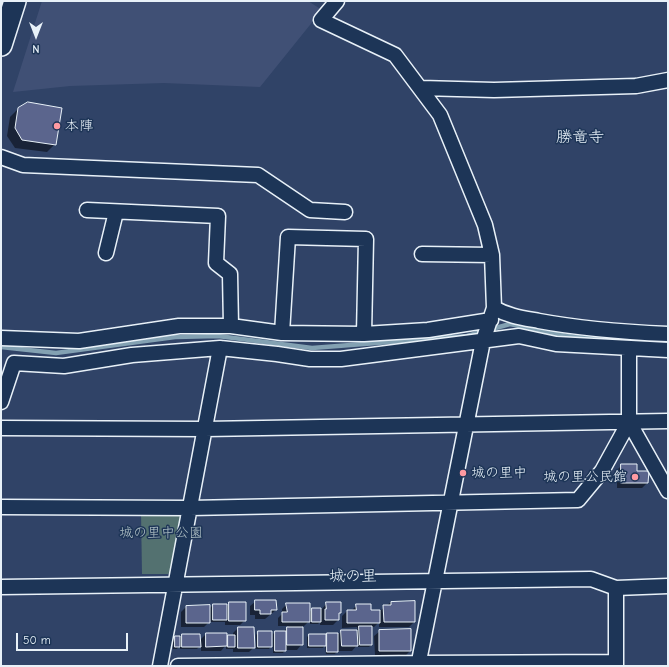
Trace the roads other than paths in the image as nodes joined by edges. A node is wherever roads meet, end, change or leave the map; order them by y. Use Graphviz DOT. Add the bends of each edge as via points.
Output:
graph roads {
  1 [pos="14,1"];
  2 [pos="336,1"];
  3 [pos="1,45"];
  4 [pos="668,80"];
  5 [pos="421,88"];
  6 [pos="1,157"];
  7 [pos="87,210"];
  8 [pos="116,212"];
  9 [pos="345,212"];
  10 [pos="106,253"];
  11 [pos="422,254"];
  12 [pos="492,255"];
  13 [pos="492,314"];
  14 [pos="231,326"];
  15 [pos="282,333"];
  16 [pos="364,334"];
  17 [pos="668,334"];
  18 [pos="1,338"];
  19 [pos="483,341"];
  20 [pos="220,348"];
  21 [pos="629,349"];
  22 [pos="668,350"];
  23 [pos="1,402"];
  24 [pos="668,421"];
  25 [pos="629,422"];
  26 [pos="466,424"];
  27 [pos="1,428"];
  28 [pos="205,429"];
  29 [pos="668,491"];
  30 [pos="451,502"];
  31 [pos="1,507"];
  32 [pos="190,508"];
  33 [pos="435,582"];
  34 [pos="176,584"];
  35 [pos="668,586"];
  36 [pos="1,587"];
  37 [pos="616,588"];
  38 [pos="419,664"];
  39 [pos="616,664"];
  40 [pos="160,666"];
  41 [pos="178,666"];
  1 -- 3 [label="highway"];
  2 -- 5 [label="street" via="321,20 395,55"];
  4 -- 5 [label="street" via="636,86 494,90"];
  5 -- 12 [label="street" via="440,115 485,225"];
  6 -- 9 [label="street" via="23,165 258,175 310,210"];
  7 -- 8 [label="street"];
  8 -- 10 [label="street"];
  8 -- 14 [label="street" via="218,216 216,263 230,274"];
  11 -- 12 [label="street"];
  12 -- 13 [label="street"];
  13 -- 16 [label="street" via="428,330"];
  13 -- 17 [label="street" via="604,331"];
  13 -- 19 [label="street"];
  14 -- 15 [label="street"];
  14 -- 18 [label="street" via="179,326 79,341"];
  15 -- 16 [label="street"];
  15 -- 16 [label="street" via="288,237 366,239"];
  19 -- 20 [label="street" via="341,359 310,359"];
  19 -- 21 [label="street" via="519,336 556,344"];
  19 -- 26 [label="street"];
  20 -- 23 [label="street" via="132,355 64,366 14,363"];
  20 -- 28 [label="street"];
  21 -- 22 [label="street"];
  21 -- 25 [label="street"];
  24 -- 25 [label="street"];
  25 -- 26 [label="street"];
  25 -- 29 [label="street"];
  25 -- 30 [label="street" via="602,471 578,500"];
  26 -- 28 [label="street"];
  26 -- 30 [label="street"];
  27 -- 28 [label="street"];
  28 -- 32 [label="street"];
  30 -- 32 [label="street"];
  30 -- 33 [label="street"];
  31 -- 32 [label="street"];
  32 -- 34 [label="street"];
  33 -- 34 [label="street"];
  33 -- 37 [label="street" via="591,579"];
  33 -- 38 [label="street"];
  34 -- 36 [label="street"];
  34 -- 40 [label="street"];
  35 -- 37 [label="street"];
  37 -- 39 [label="street"];
  38 -- 39 [label="street"];
  38 -- 41 [label="street"];
}
